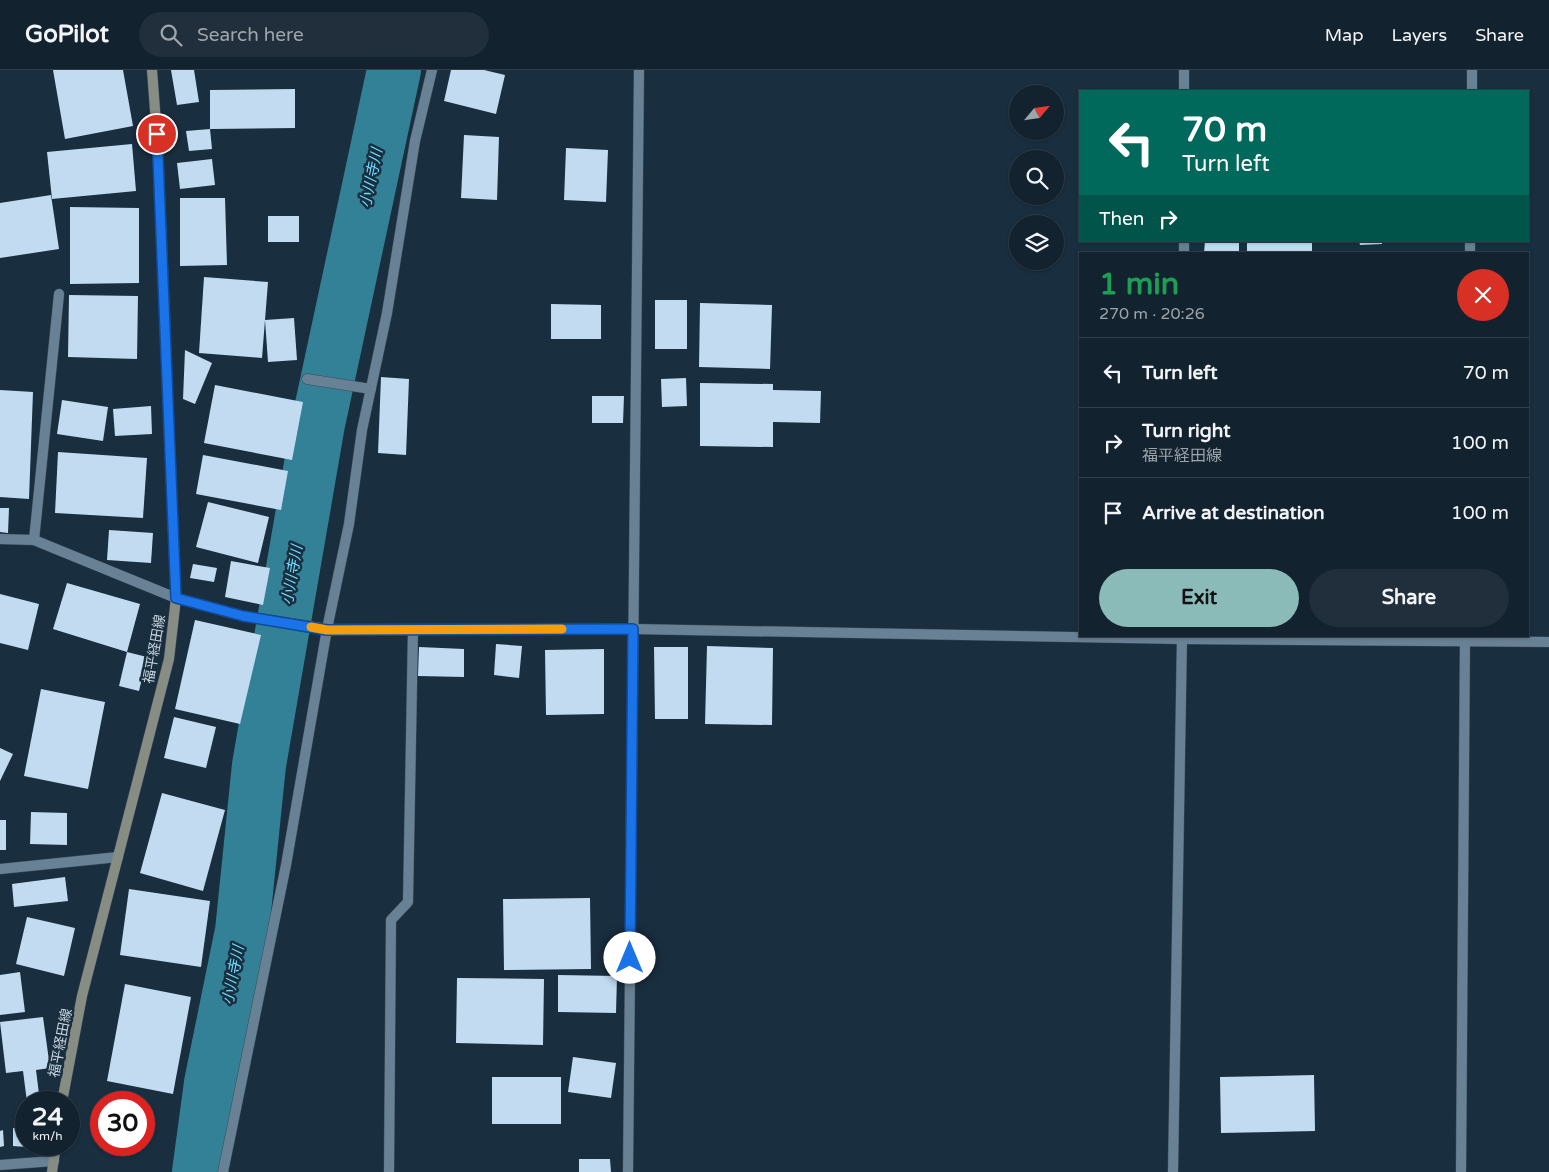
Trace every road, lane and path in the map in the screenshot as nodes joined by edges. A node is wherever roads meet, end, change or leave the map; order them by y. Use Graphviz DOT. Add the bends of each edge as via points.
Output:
graph roads {
  1 [pos="152,70"];
  2 [pos="432,70"];
  3 [pos="639,70"];
  4 [pos="1184,70"];
  5 [pos="1472,70"];
  6 [pos="1184,90"];
  7 [pos="1472,90"];
  8 [pos="59,294"];
  9 [pos="307,379"];
  10 [pos="371,389"];
  11 [pos="0,539"];
  12 [pos="34,540"];
  13 [pos="176,598"];
  14 [pos="413,628"];
  15 [pos="633,629"];
  16 [pos="327,630"];
  17 [pos="1079,636"];
  18 [pos="1121,637"];
  19 [pos="1182,638"];
  20 [pos="1465,639"];
  21 [pos="1549,642"];
  22 [pos="118,857"];
  23 [pos="0,869"];
  24 [pos="64,1091"];
  25 [pos="0,1165"];
  26 [pos="53,1167"];
  27 [pos="223,1172"];
  28 [pos="389,1172"];
  29 [pos="628,1172"];
  30 [pos="1173,1172"];
  31 [pos="1461,1172"];
  1 -- 13 [label="main road, 福平経田線"];
  2 -- 10 [label="street" via="415,141"];
  3 -- 15 [label="street"];
  4 -- 6 [label="street"];
  5 -- 7 [label="street"];
  8 -- 12 [label="street"];
  9 -- 10 [label="street"];
  10 -- 16 [label="street" via="349,524"];
  11 -- 12 [label="street"];
  12 -- 13 [label="street"];
  13 -- 16 [label="street" via="243,616"];
  13 -- 22 [label="main road, 福平経田線" via="169,659"];
  14 -- 15 [label="street"];
  14 -- 16 [label="street"];
  14 -- 28 [label="street" via="408,902 391,920"];
  15 -- 17 [label="street"];
  15 -- 29 [label="street"];
  16 -- 27 [label="street" via="286,865"];
  18 -- 19 [label="street"];
  19 -- 20 [label="street"];
  19 -- 30 [label="street"];
  20 -- 21 [label="street"];
  20 -- 31 [label="street"];
  22 -- 23 [label="street"];
  22 -- 24 [label="main road, 福平経田線" via="82,996"];
  25 -- 26 [label="street"];
}
